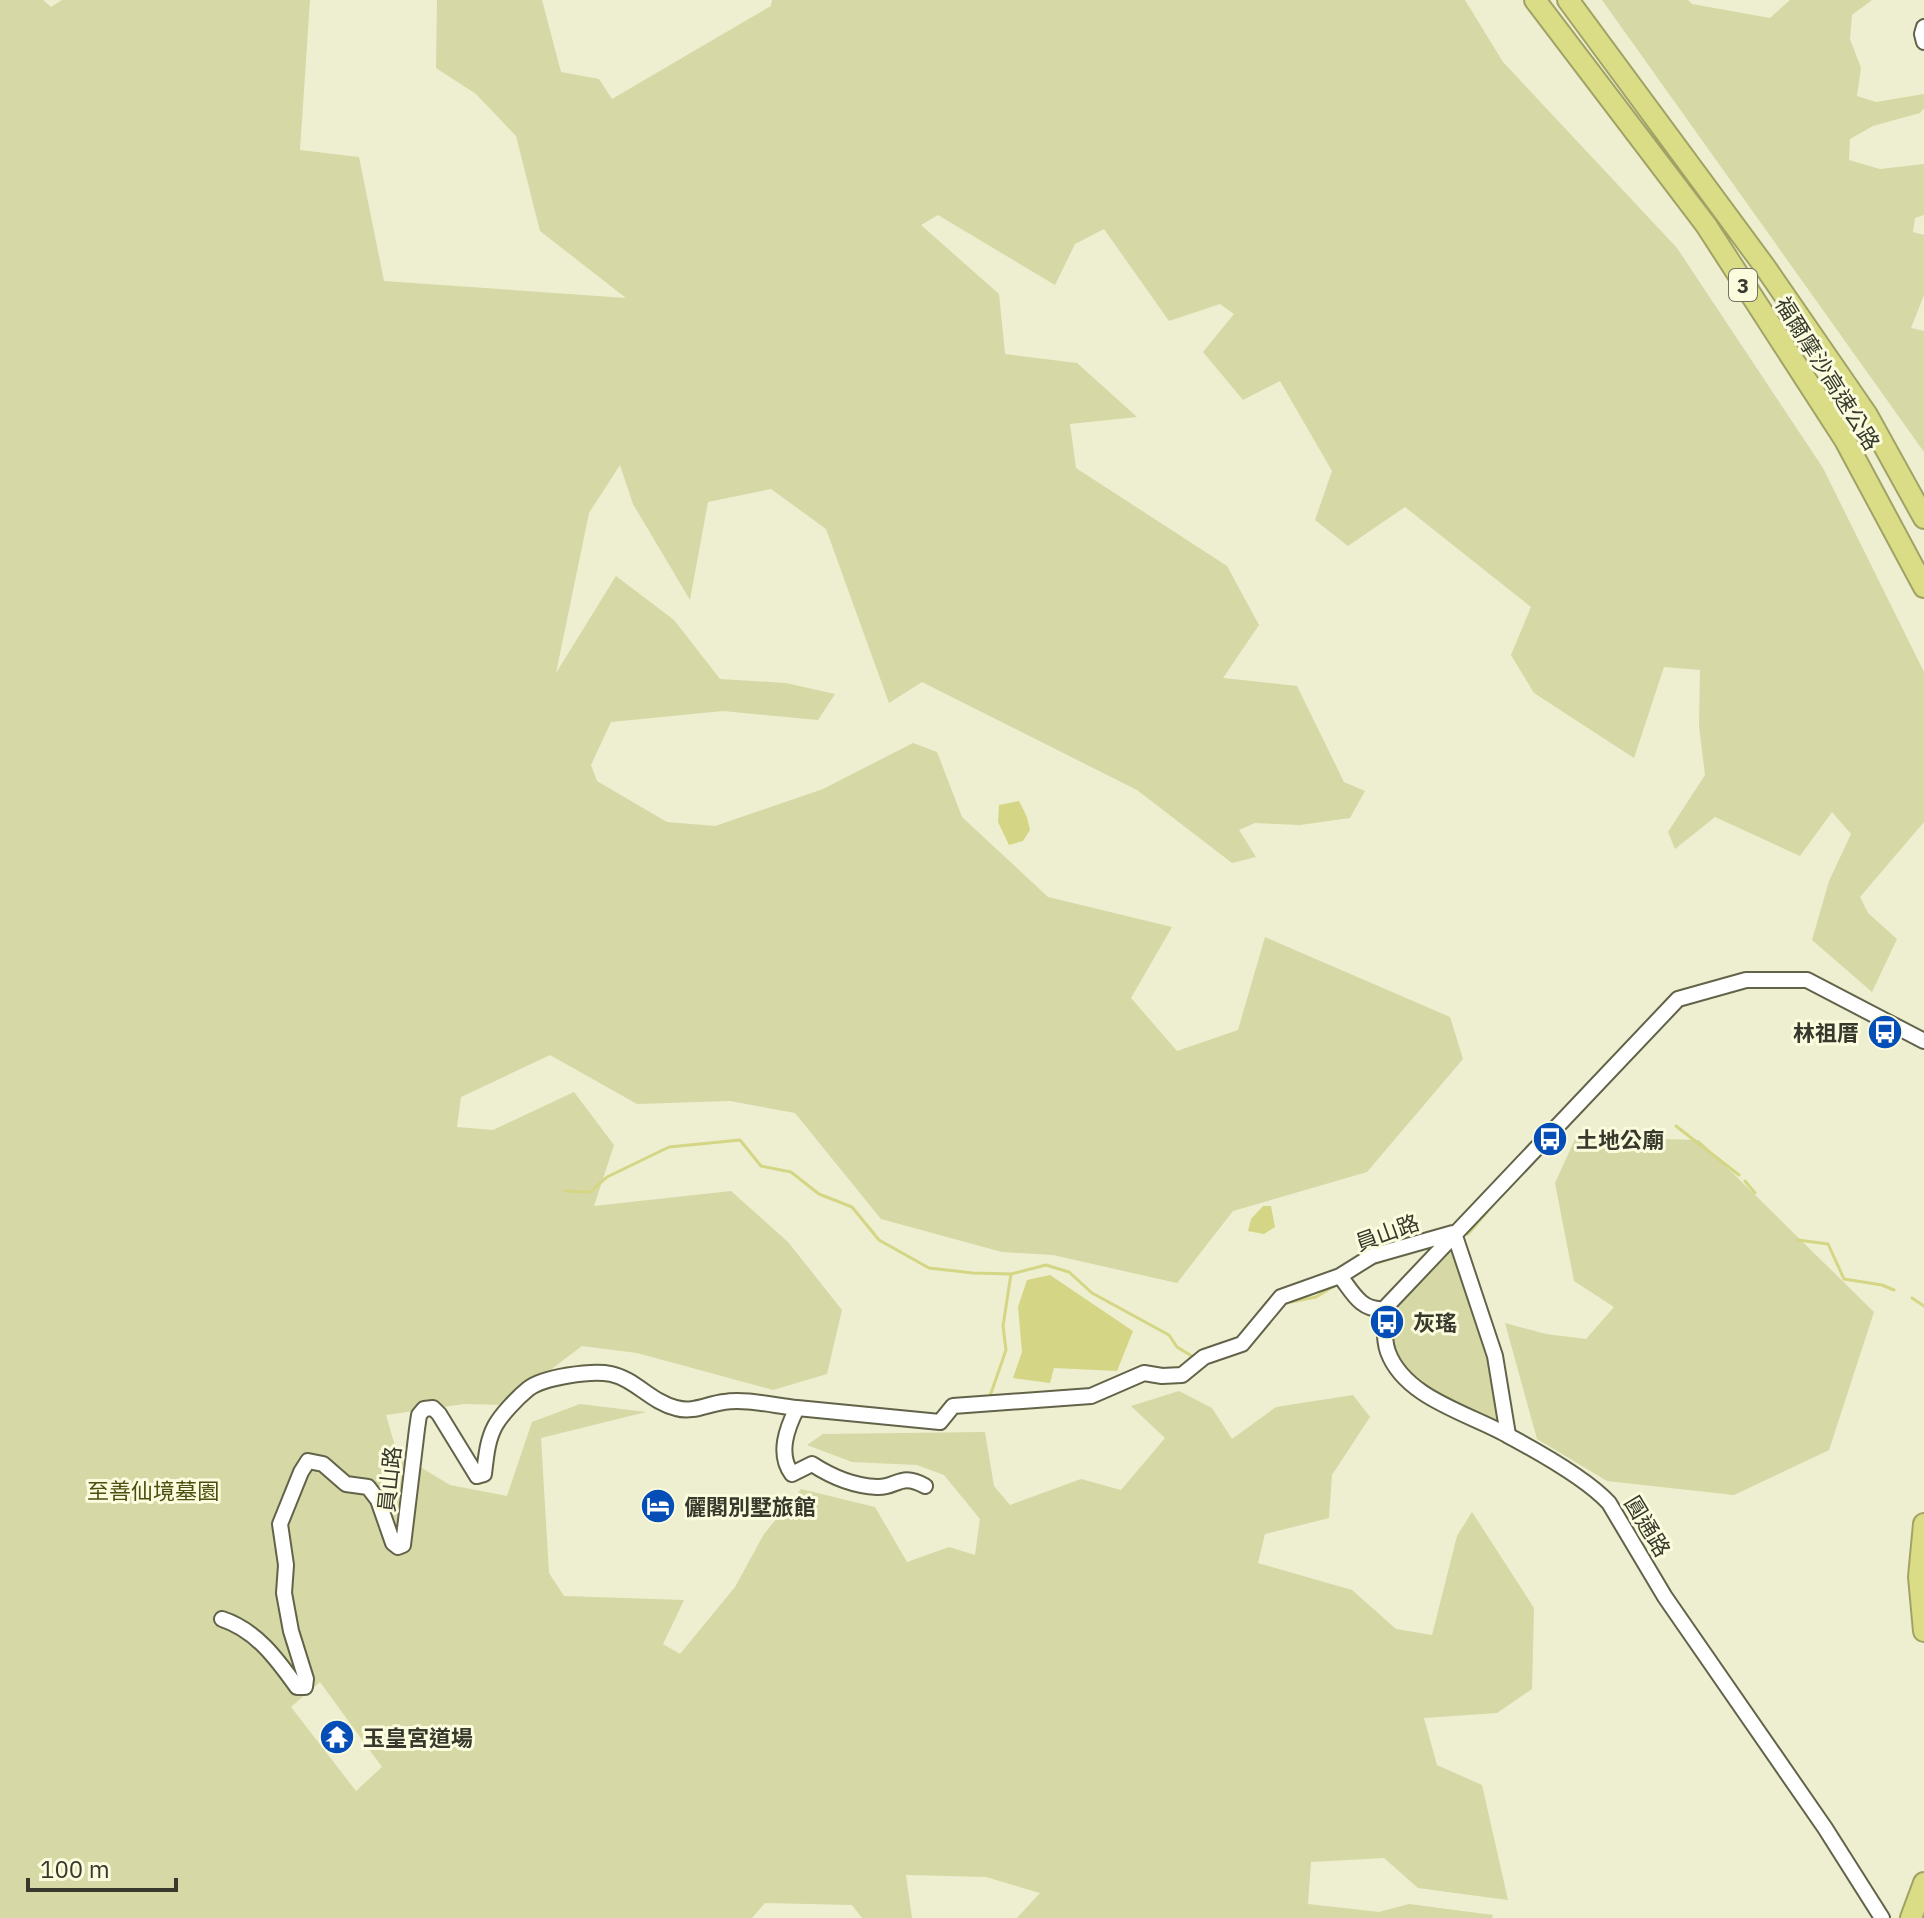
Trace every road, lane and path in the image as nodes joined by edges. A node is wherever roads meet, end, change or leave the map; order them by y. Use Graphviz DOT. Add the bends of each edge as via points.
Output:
graph roads {
  1 [pos="1535,0"];
  2 [pos="1568,0"];
  3 [pos="1924,27"];
  4 [pos="1924,42"];
  5 [pos="1924,518"];
  6 [pos="1924,587"];
  7 [pos="1924,1041"];
  8 [pos="1454,1233"];
  9 [pos="1342,1280"];
  10 [pos="1384,1315"];
  11 [pos="797,1408"];
  12 [pos="1508,1435"];
  13 [pos="925,1486"];
  14 [pos="1924,1524"];
  15 [pos="222,1619"];
  16 [pos="1924,1631"];
  17 [pos="1924,1883"];
  18 [pos="1882,1918"];
  19 [pos="1911,1918"];
  1 -- 6 [label="highway, 福爾摩沙高速公路 / 3" via="1706,225 1845,440"];
  2 -- 5 [label="highway, 福爾摩沙高速公路 / 3" via="1867,415"];
  3 -- 4 [label="street"];
  7 -- 8 [label="street, 員山路" via="1807,980 1746,980 1678,999"];
  8 -- 9 [label="street, 員山路" via="1372,1256"];
  8 -- 10 [label="street"];
  8 -- 12 [label="street" via="1495,1356"];
  9 -- 10 [label="street" via="1362,1306"];
  9 -- 11 [label="street, 員山路" via="1281,1297 1242,1344 1204,1357 1182,1375 1144,1373 1091,1396 953,1406 940,1422"];
  10 -- 12 [label="street, 圓通路" via="1388,1353 1406,1379"];
  11 -- 13 [label="street" via="784,1454 792,1474 812,1464 850,1483 880,1488 902,1479"];
  11 -- 15 [label="street, 員山路" via="726,1401 678,1409 613,1374 547,1380 528,1389 496,1424 484,1474 477,1476 439,1414 424,1409 419,1415 403,1545 393,1543 368,1487 346,1484 323,1464 308,1461 301,1472 280,1524 284,1593 305,1687 297,1687 271,1651"];
  12 -- 18 [label="street, 圓通路" via="1597,1490 1609,1503 1665,1597"];
  14 -- 16 [label="highway" via="1919,1577"];
  17 -- 19 [label="highway"];
}
